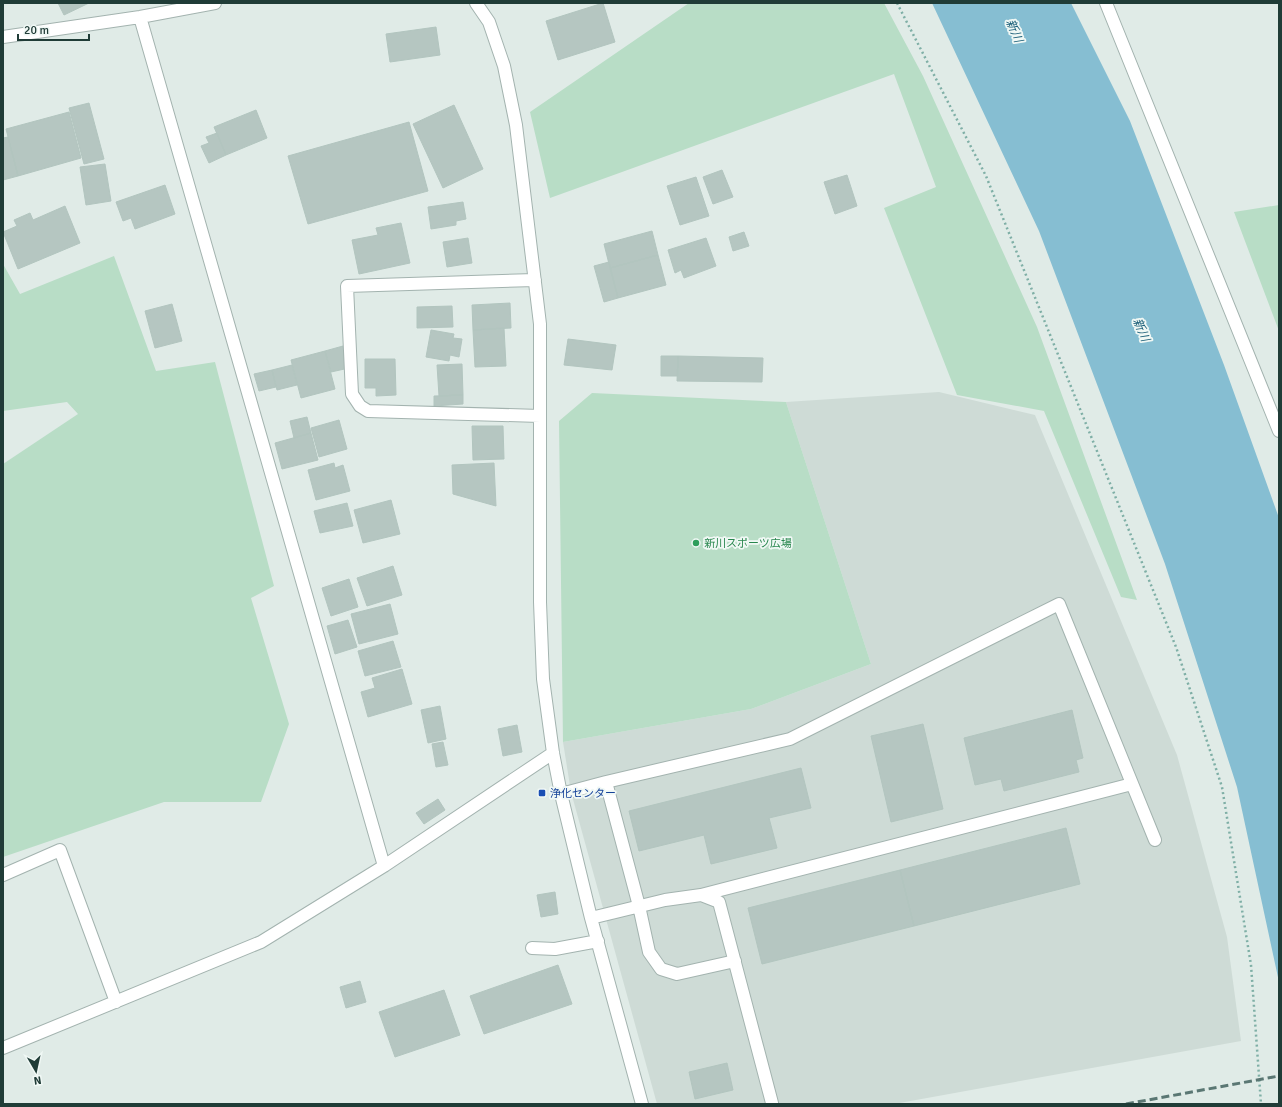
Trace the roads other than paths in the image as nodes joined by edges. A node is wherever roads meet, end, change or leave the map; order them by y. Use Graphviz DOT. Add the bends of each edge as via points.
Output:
graph roads {
  1 [pos="215,3"];
  2 [pos="476,3"];
  3 [pos="1106,3"];
  4 [pos="140,17"];
  5 [pos="3,37"];
  6 [pos="535,280"];
  7 [pos="540,416"];
  8 [pos="1279,431"];
  9 [pos="553,753"];
  10 [pos="606,782"];
  11 [pos="1132,784"];
  12 [pos="561,794"];
  13 [pos="1155,840"];
  14 [pos="384,866"];
  15 [pos="3,875"];
  16 [pos="701,895"];
  17 [pos="639,906"];
  18 [pos="592,918"];
  19 [pos="598,941"];
  20 [pos="532,948"];
  21 [pos="735,961"];
  22 [pos="116,1002"];
  23 [pos="3,1048"];
  24 [pos="772,1103"];
  25 [pos="642,1104"];
  1 -- 4 [label="street"];
  2 -- 6 [label="street" via="489,22 504,66 516,125"];
  3 -- 8 [label="street"];
  4 -- 5 [label="street"];
  4 -- 14 [label="street"];
  6 -- 7 [label="street" via="540,324"];
  6 -- 7 [label="street" via="347,286 352,394 360,406 368,411"];
  7 -- 9 [label="street" via="540,602 543,679"];
  9 -- 12 [label="street"];
  9 -- 14 [label="street"];
  10 -- 11 [label="street" via="790,739 1059,604"];
  10 -- 12 [label="street"];
  10 -- 17 [label="street"];
  11 -- 13 [label="street"];
  11 -- 16 [label="street"];
  12 -- 18 [label="street"];
  14 -- 22 [label="street" via="261,942"];
  15 -- 22 [label="street" via="60,850"];
  16 -- 17 [label="street"];
  16 -- 21 [label="street" via="719,902"];
  17 -- 18 [label="street"];
  17 -- 21 [label="street" via="649,952 661,969 677,974"];
  18 -- 19 [label="street"];
  19 -- 20 [label="street" via="555,949"];
  19 -- 25 [label="street"];
  21 -- 24 [label="street"];
  22 -- 23 [label="street"];
}
